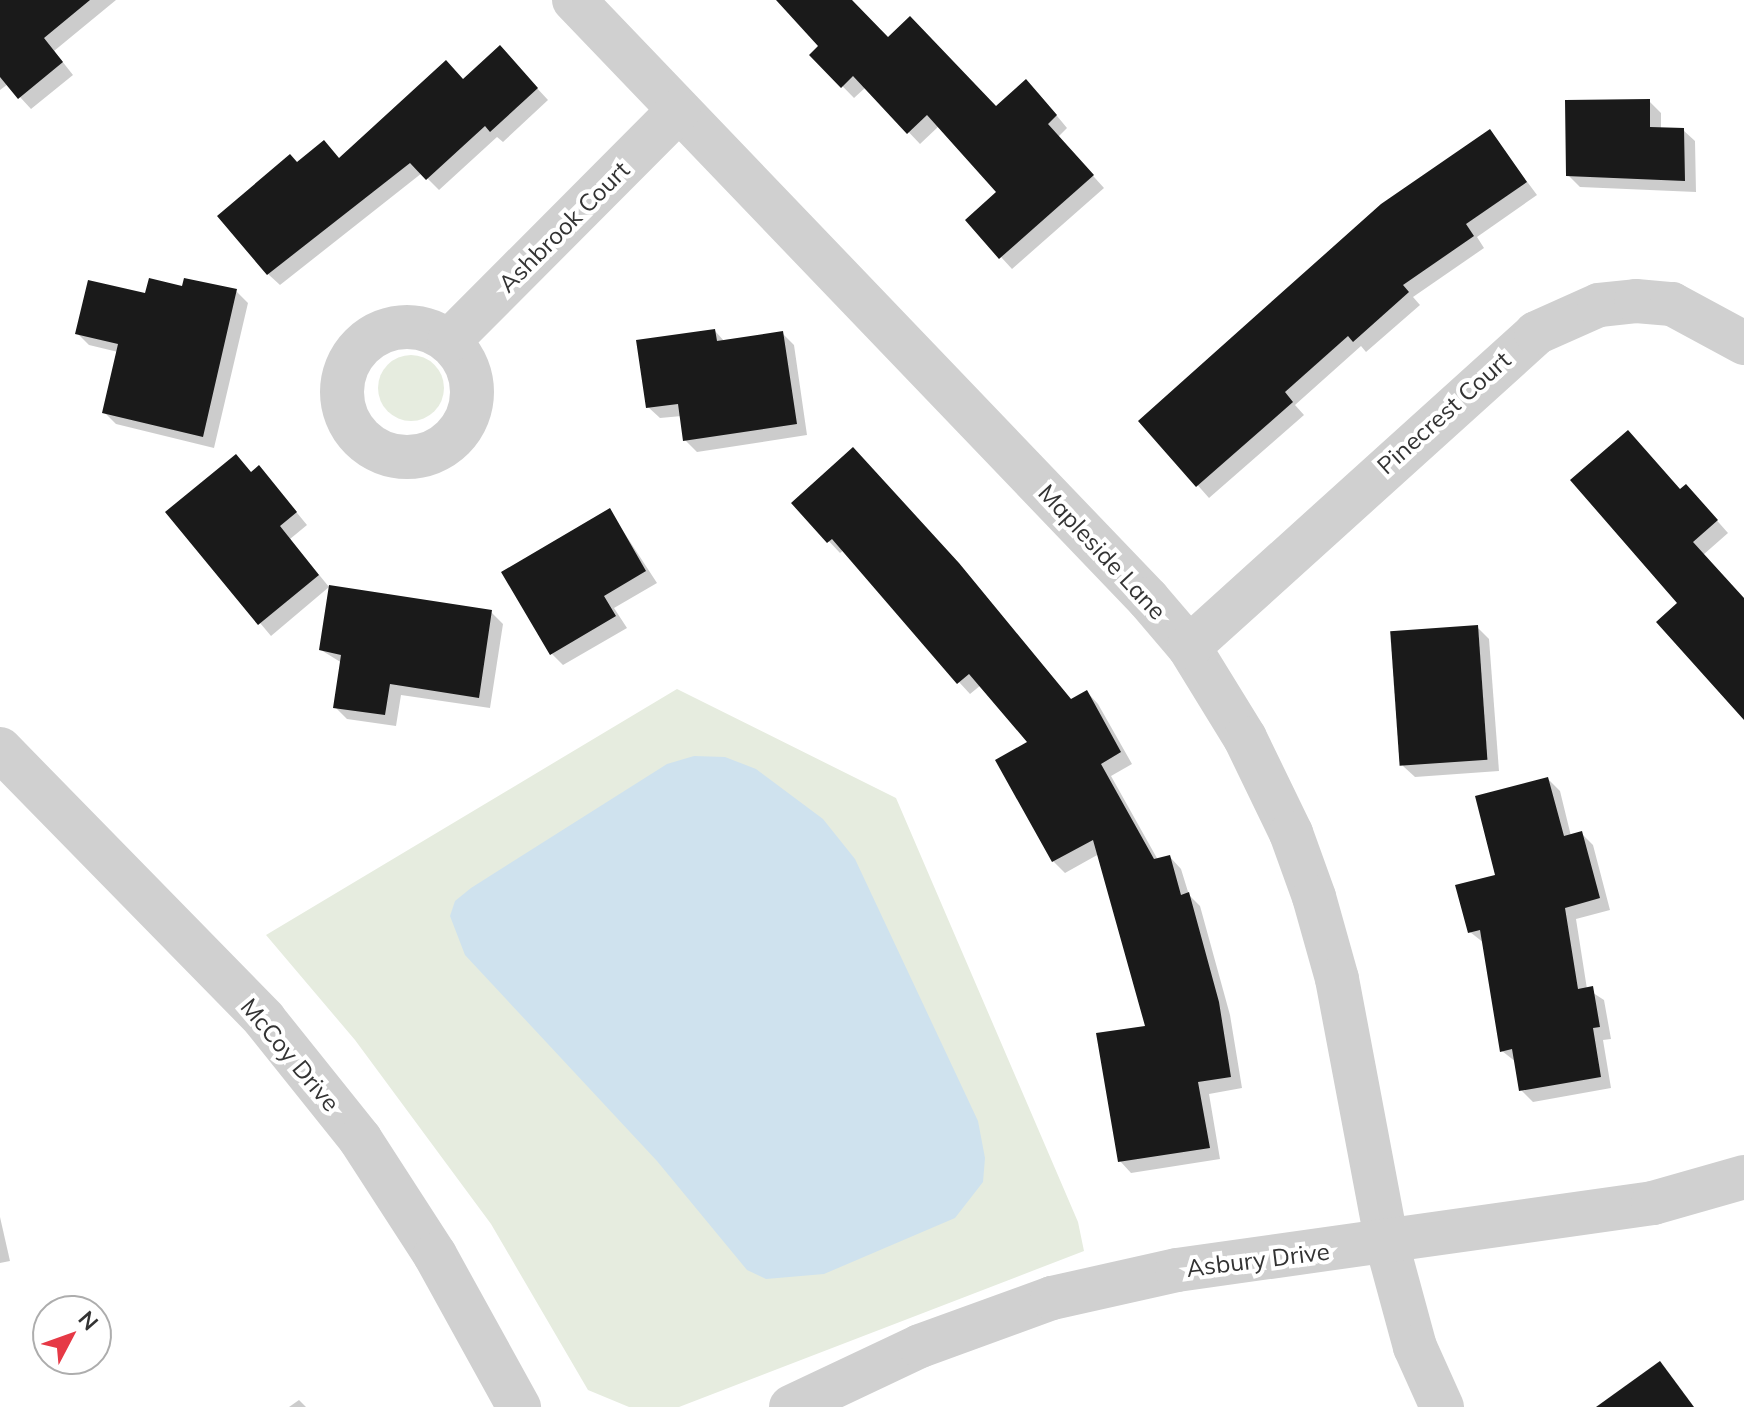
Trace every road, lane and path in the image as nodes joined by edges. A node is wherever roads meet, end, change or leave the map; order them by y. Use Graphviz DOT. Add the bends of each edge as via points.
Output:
graph roads {
  1 [pos="574,0"];
  2 [pos="678,111"];
  3 [pos="449,341"];
  4 [pos="1744,343"];
  5 [pos="1189,647"];
  6 [pos="0,749"];
  7 [pos="1744,1177"];
  8 [pos="1387,1244"];
  9 [pos="519,1407"];
  10 [pos="791,1407"];
  11 [pos="1442,1407"];
  1 -- 2 [label="street, Mapleside Lane"];
  2 -- 3 [label="street, Ashbrook Court"];
  2 -- 5 [label="street, Mapleside Lane"];
  4 -- 5 [label="street, Pinecrest Court" via="1672,304 1636,301 1599,305 1536,333"];
  5 -- 8 [label="street, Mapleside Lane" via="1245,738 1291,833 1314,897 1337,979"];
  6 -- 9 [label="street, McCoy Drive" via="264,1019 360,1139 435,1255"];
  7 -- 8 [label="street, Asbury Drive" via="1653,1203"];
  8 -- 10 [label="street, Asbury Drive" via="1177,1270 1052,1298 920,1346"];
  8 -- 11 [label="street, Mapleside Lane" via="1415,1347"];
}
